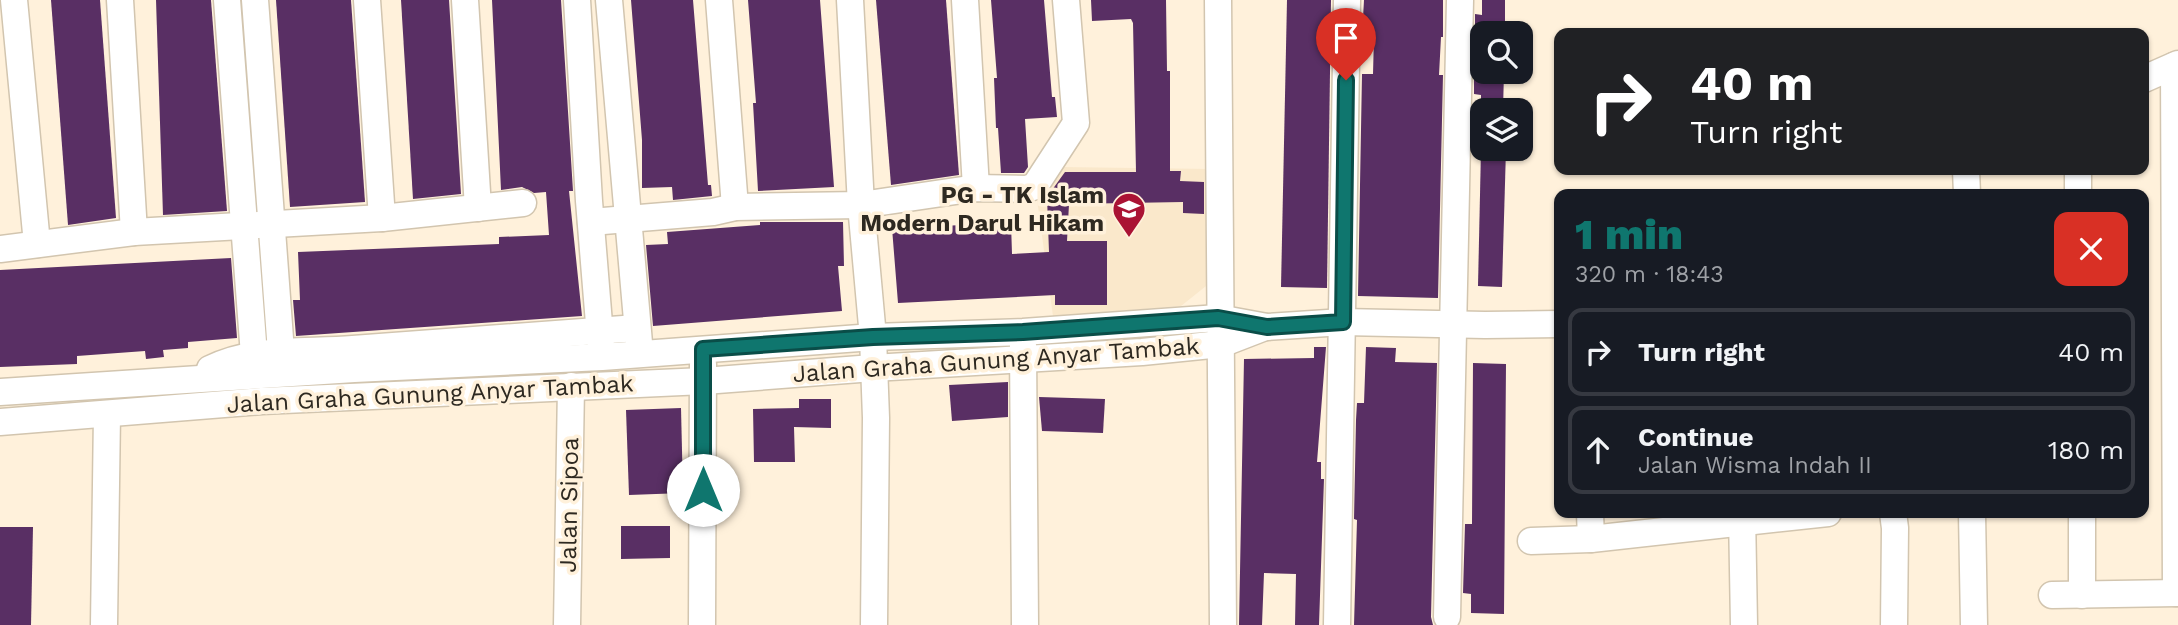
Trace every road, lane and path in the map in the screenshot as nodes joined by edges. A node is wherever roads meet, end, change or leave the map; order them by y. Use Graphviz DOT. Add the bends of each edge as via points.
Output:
graph roads {
  1 [pos="15,0"];
  2 [pos="120,0"];
  3 [pos="227,0"];
  4 [pos="255,0"];
  5 [pos="367,0"];
  6 [pos="465,0"];
  7 [pos="577,0"];
  8 [pos="609,0"];
  9 [pos="719,0"];
  10 [pos="850,0"];
  11 [pos="965,0"];
  12 [pos="1066,0"];
  13 [pos="1218,0"];
  14 [pos="1347,0"];
  15 [pos="1460,0"];
  16 [pos="2176,65"];
  17 [pos="2149,77"];
  18 [pos="603,114"];
  19 [pos="976,188"];
  20 [pos="523,203"];
  21 [pos="860,205"];
  22 [pos="736,207"];
  23 [pos="478,208"];
  24 [pos="382,218"];
  25 [pos="610,220"];
  26 [pos="273,225"];
  27 [pos="244,227"];
  28 [pos="134,232"];
  29 [pos="37,244"];
  30 [pos="0,249"];
  31 [pos="1218,318"];
  32 [pos="1343,322"];
  33 [pos="1454,323"];
  34 [pos="1554,324"];
  35 [pos="1267,327"];
  36 [pos="1023,332"];
  37 [pos="873,337"];
  38 [pos="638,341"];
  39 [pos="601,344"];
  40 [pos="1221,344"];
  41 [pos="703,349"];
  42 [pos="281,352"];
  43 [pos="254,355"];
  44 [pos="1023,360"];
  45 [pos="873,368"];
  46 [pos="190,379"];
  47 [pos="704,382"];
  48 [pos="639,383"];
  49 [pos="604,384"];
  50 [pos="571,386"];
  51 [pos="0,392"];
  52 [pos="107,414"];
  53 [pos="0,422"];
  54 [pos="1590,518"];
  55 [pos="1735,518"];
  56 [pos="1742,518"];
  57 [pos="1894,518"];
  58 [pos="1972,518"];
  59 [pos="2082,518"];
  60 [pos="1591,539"];
  61 [pos="1531,541"];
  62 [pos="2177,593"];
  63 [pos="2052,595"];
  64 [pos="2082,595"];
  65 [pos="1447,617"];
  66 [pos="104,625"];
  67 [pos="567,625"];
  68 [pos="702,625"];
  69 [pos="874,625"];
  70 [pos="1025,625"];
  71 [pos="1223,625"];
  72 [pos="1338,625"];
  73 [pos="1744,625"];
  74 [pos="1894,625"];
  75 [pos="1975,625"];
  1 -- 29 [label="street"];
  2 -- 28 [label="street"];
  3 -- 27 [label="street"];
  4 -- 26 [label="street"];
  5 -- 24 [label="street"];
  6 -- 23 [label="street"];
  7 -- 18 [label="street"];
  8 -- 18 [label="street"];
  9 -- 22 [label="street"];
  10 -- 21 [label="street"];
  11 -- 19 [label="street"];
  12 -- 19 [label="street" via="1076,123 1035,186"];
  13 -- 31 [label="street"];
  14 -- 32 [label="street"];
  15 -- 33 [label="street"];
  16 -- 17 [label="street"];
  16 -- 62 [label="street"];
  18 -- 25 [label="street"];
  18 -- 25 [label="street"];
  19 -- 21 [label="street"];
  20 -- 23 [label="street"];
  21 -- 22 [label="street"];
  21 -- 37 [label="street"];
  22 -- 25 [label="street"];
  23 -- 24 [label="street"];
  24 -- 26 [label="street"];
  25 -- 38 [label="street"];
  25 -- 39 [label="street"];
  26 -- 27 [label="street"];
  26 -- 42 [label="street"];
  27 -- 28 [label="street"];
  27 -- 43 [label="street"];
  28 -- 29 [label="street"];
  29 -- 30 [label="street"];
  31 -- 35 [label="street, Jalan Graha Gunung Anyar Tambak"];
  31 -- 36 [label="street, Jalan Graha Gunung Anyar Tambak"];
  31 -- 40 [label="street"];
  32 -- 33 [label="street"];
  32 -- 35 [label="street"];
  32 -- 72 [label="street"];
  33 -- 34 [label="street"];
  33 -- 65 [label="street"];
  35 -- 40 [label="street, Jalan Graha Gunung Anyar Tambak"];
  36 -- 37 [label="street, Jalan Graha Gunung Anyar Tambak"];
  36 -- 44 [label="street"];
  37 -- 41 [label="street, Jalan Graha Gunung Anyar Tambak"];
  37 -- 45 [label="street"];
  38 -- 39 [label="street, Jalan Graha Gunung Anyar Tambak"];
  38 -- 41 [label="street, Jalan Graha Gunung Anyar Tambak"];
  38 -- 48 [label="street"];
  39 -- 42 [label="street"];
  39 -- 46 [label="street, Jalan Graha Gunung Anyar Tambak"];
  39 -- 49 [label="street"];
  40 -- 44 [label="street, Jalan Graha Gunung Anyar Tambak"];
  40 -- 71 [label="street"];
  41 -- 47 [label="street"];
  42 -- 43 [label="street"];
  43 -- 46 [label="street" via="219,364"];
  44 -- 45 [label="street, Jalan Graha Gunung Anyar Tambak"];
  44 -- 70 [label="street"];
  45 -- 47 [label="street, Jalan Graha Gunung Anyar Tambak"];
  45 -- 69 [label="street"];
  46 -- 51 [label="street, Jalan Graha Gunung Anyar Tambak"];
  47 -- 48 [label="street, Jalan Graha Gunung Anyar Tambak"];
  47 -- 68 [label="street"];
  48 -- 49 [label="street, Jalan Graha Gunung Anyar Tambak"];
  49 -- 50 [label="street, Jalan Graha Gunung Anyar Tambak"];
  50 -- 52 [label="street, Jalan Graha Gunung Anyar Tambak" via="262,401"];
  50 -- 67 [label="street, Jalan Sipoa"];
  52 -- 53 [label="street, Jalan Graha Gunung Anyar Tambak"];
  52 -- 66 [label="street"];
  54 -- 60 [label="street"];
  55 -- 60 [label="street"];
  56 -- 73 [label="street"];
  57 -- 74 [label="street"];
  58 -- 75 [label="street"];
  59 -- 64 [label="street"];
  60 -- 61 [label="street"];
  62 -- 64 [label="street"];
  63 -- 64 [label="street"];
}
